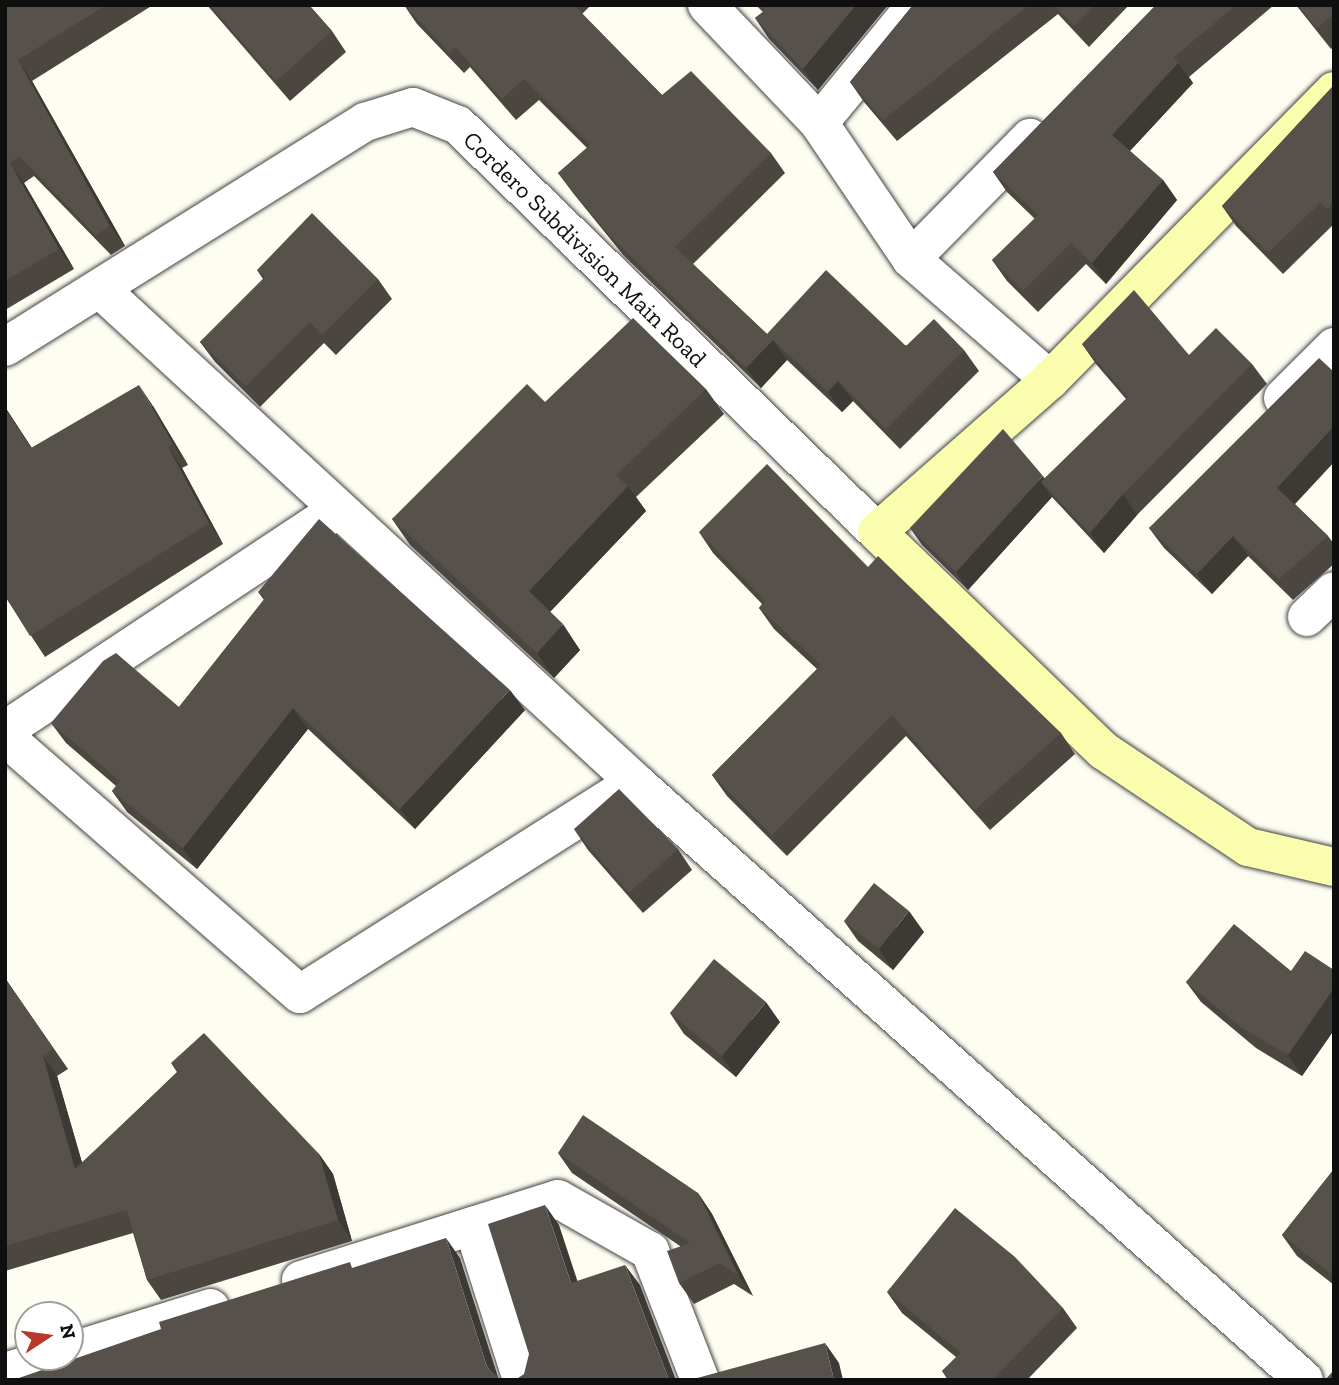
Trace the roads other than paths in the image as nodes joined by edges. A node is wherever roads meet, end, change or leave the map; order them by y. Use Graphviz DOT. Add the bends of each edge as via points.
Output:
graph roads {
  1 [pos="707,5"];
  2 [pos="915,5"];
  3 [pos="1334,91"];
  4 [pos="1055,113"];
  5 [pos="819,123"];
  6 [pos="911,259"];
  7 [pos="100,289"];
  8 [pos="5,347"];
  9 [pos="1334,347"];
  10 [pos="1050,380"];
  11 [pos="1258,424"];
  12 [pos="338,510"];
  13 [pos="877,533"];
  14 [pos="5,730"];
  15 [pos="5,737"];
  16 [pos="635,782"];
  17 [pos="1334,867"];
  18 [pos="472,1226"];
  19 [pos="84,1348"];
  20 [pos="1334,1374"];
  21 [pos="522,1380"];
  22 [pos="700,1380"];
  23 [pos="1304,1380"];
  24 [pos="1328,1380"];
  1 -- 5 [label="street"];
  2 -- 5 [label="street"];
  3 -- 10 [label="street"];
  4 -- 6 [label="street"];
  5 -- 6 [label="street"];
  6 -- 10 [label="street"];
  7 -- 8 [label="street, Cordero Subdivision Main Road"];
  7 -- 12 [label="street"];
  7 -- 13 [label="street, Cordero Subdivision Main Road" via="365,121 413,107 458,125"];
  9 -- 11 [label="street"];
  10 -- 13 [label="street"];
  12 -- 14 [label="street"];
  12 -- 16 [label="street"];
  13 -- 17 [label="street" via="1104,751 1248,847"];
  15 -- 16 [label="street" via="300,994"];
  16 -- 23 [label="street"];
  18 -- 19 [label="street"];
  18 -- 21 [label="street"];
  18 -- 22 [label="street" via="558,1199 650,1251"];
  20 -- 24 [label="street"];
}
